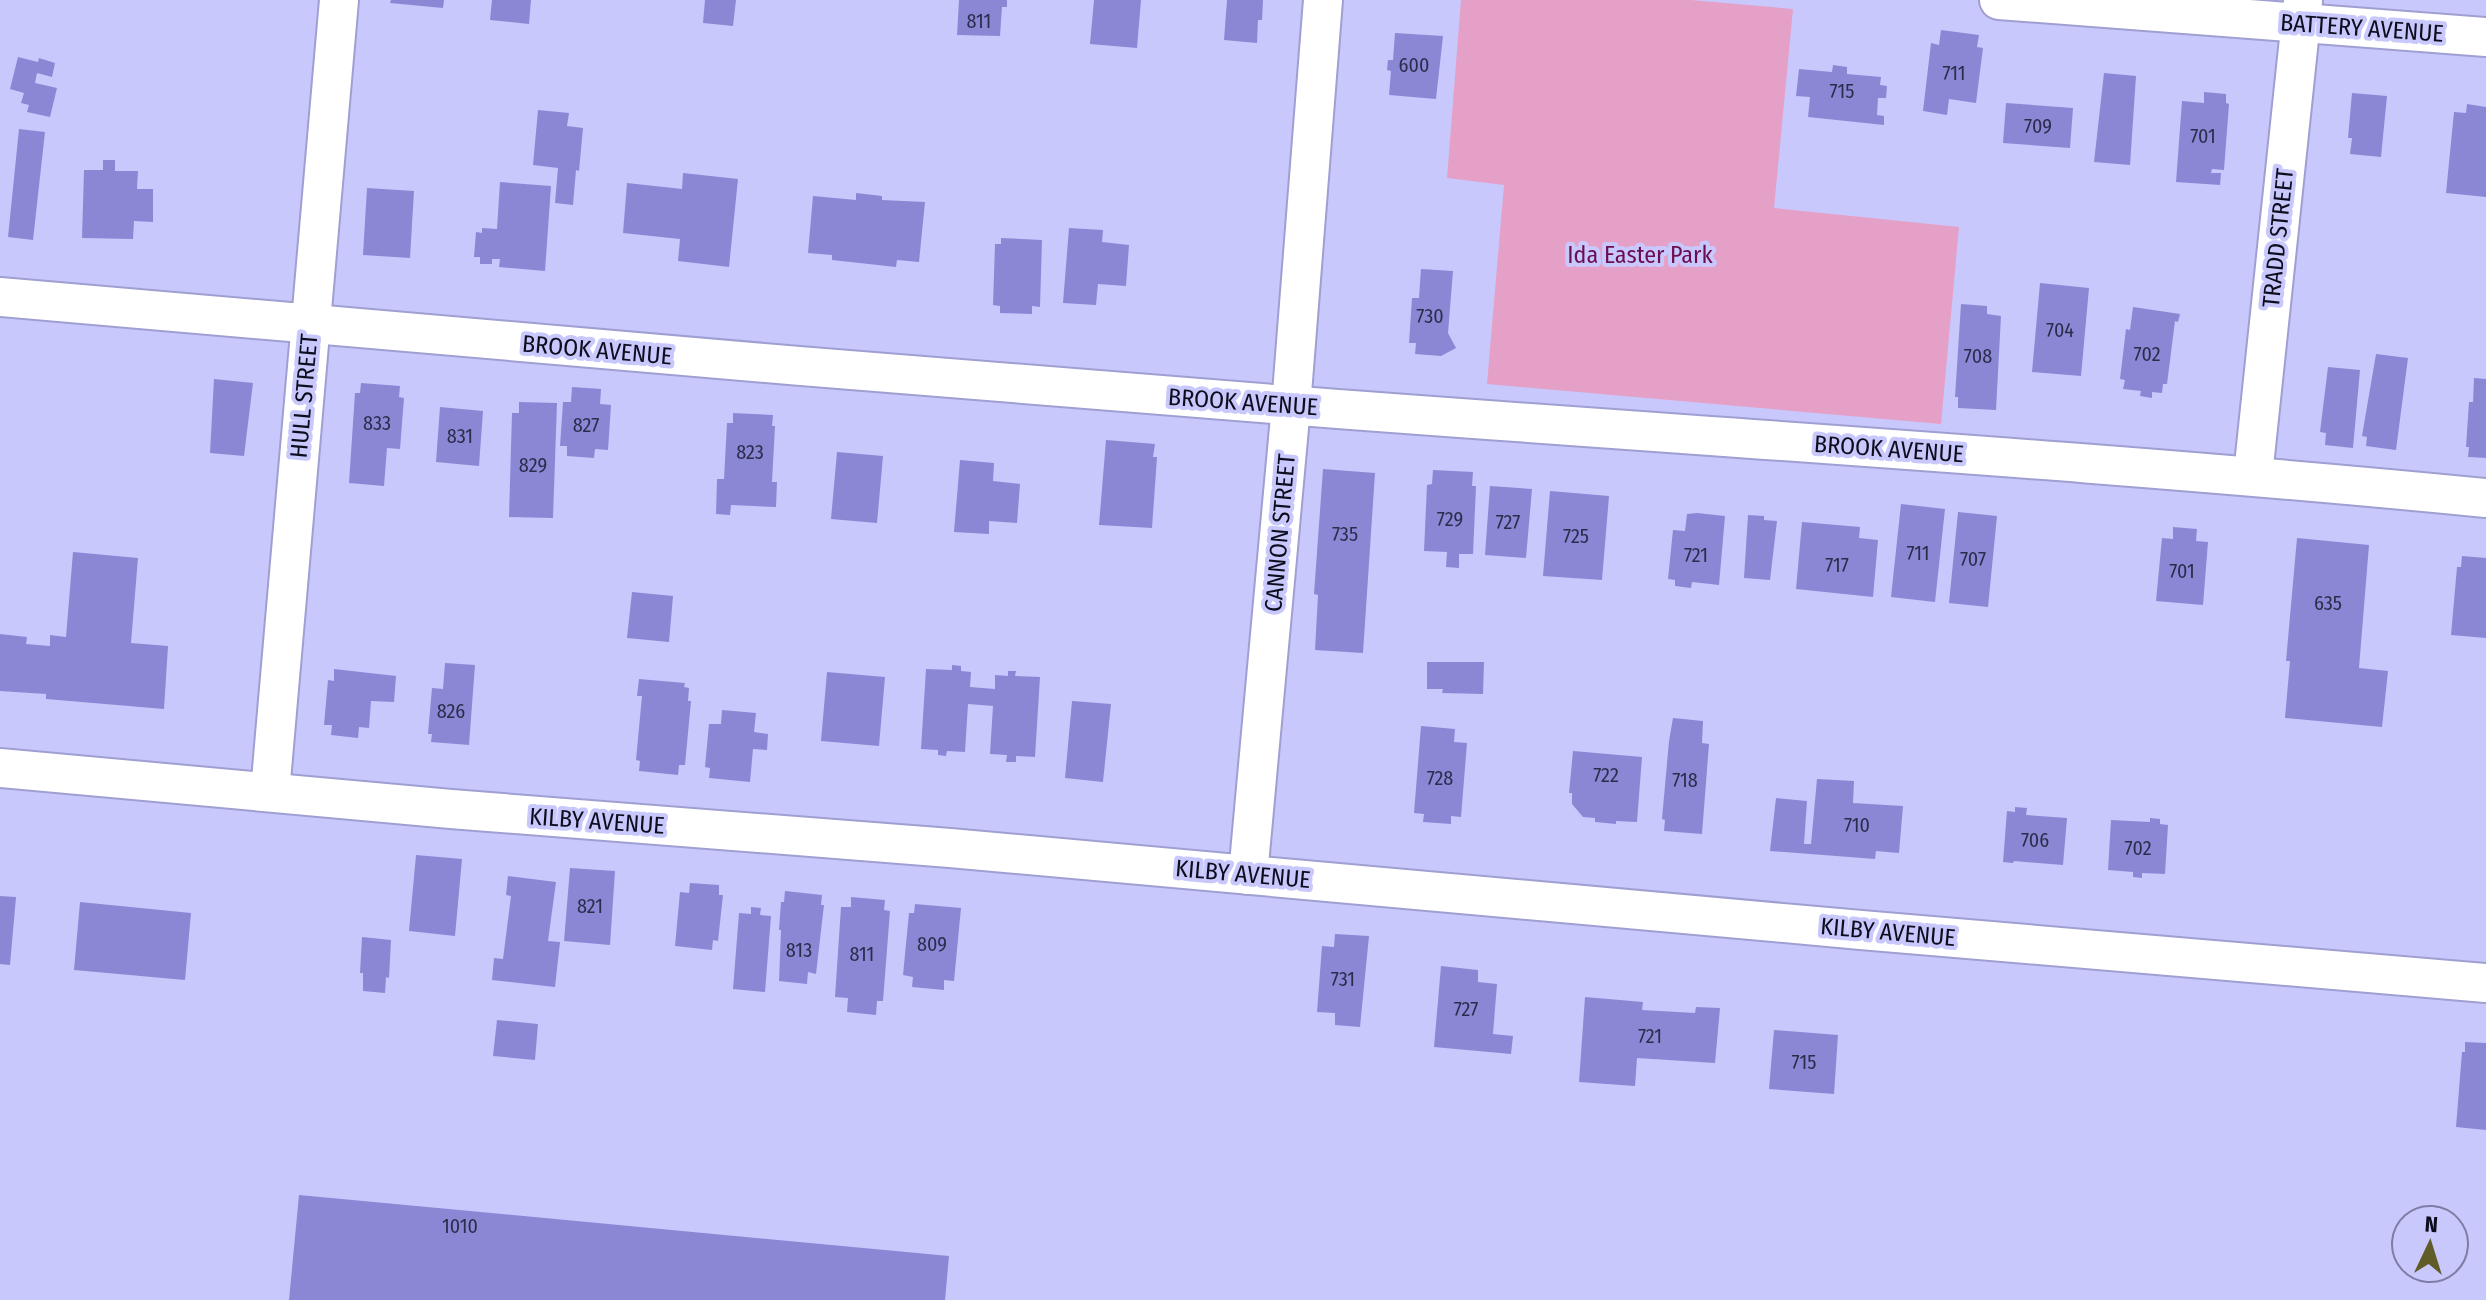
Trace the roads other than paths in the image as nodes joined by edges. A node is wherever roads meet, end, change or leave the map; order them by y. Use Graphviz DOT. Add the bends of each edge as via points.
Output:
graph roads {
  1 [pos="339,0"];
  2 [pos="1323,0"];
  3 [pos="1999,0"];
  4 [pos="2302,12"];
  5 [pos="2486,37"];
  6 [pos="0,297"];
  7 [pos="310,324"];
  8 [pos="1291,406"];
  9 [pos="2253,475"];
  10 [pos="2486,498"];
  11 [pos="0,768"];
  12 [pos="270,792"];
  13 [pos="1248,875"];
  14 [pos="2486,983"];
  1 -- 7 [label="street, HULL STREET"];
  2 -- 8 [label="street, CANNON STREET"];
  3 -- 4 [label="street, BATTERY AVENUE"];
  4 -- 5 [label="street, BATTERY AVENUE"];
  4 -- 9 [label="street, TRADD STREET"];
  6 -- 7 [label="street, BROOK AVENUE"];
  7 -- 8 [label="street, BROOK AVENUE"];
  7 -- 12 [label="street, HULL STREET"];
  8 -- 9 [label="street, BROOK AVENUE"];
  8 -- 13 [label="street, CANNON STREET"];
  9 -- 10 [label="street, BROOK AVENUE"];
  11 -- 12 [label="street, KILBY AVENUE"];
  12 -- 13 [label="street, KILBY AVENUE"];
  13 -- 14 [label="street, KILBY AVENUE"];
}
